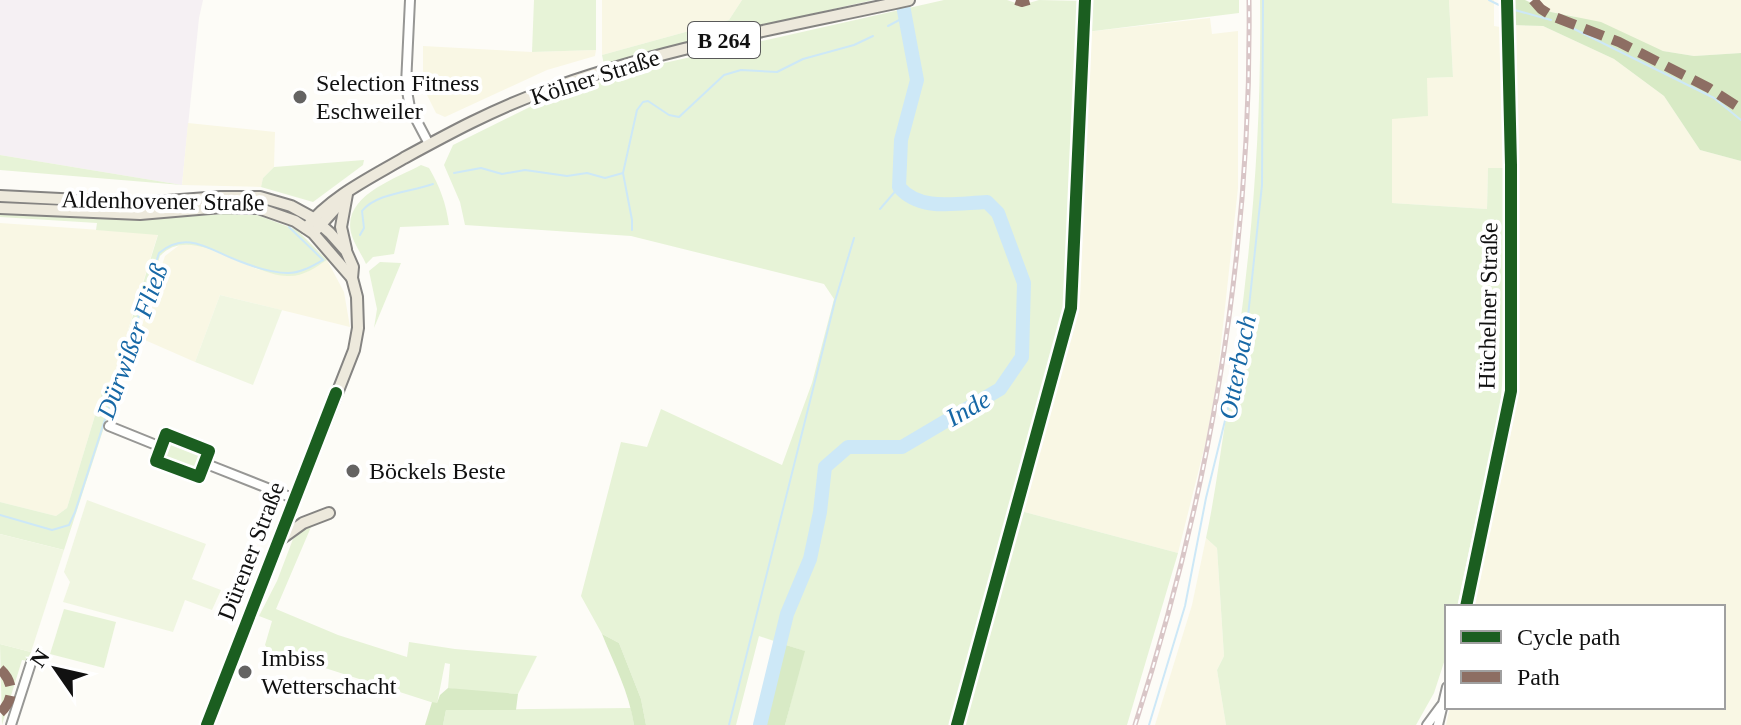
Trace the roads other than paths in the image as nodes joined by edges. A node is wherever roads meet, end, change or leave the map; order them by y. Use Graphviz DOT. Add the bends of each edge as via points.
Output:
graph roads {
  1 [pos="410,0"];
  2 [pos="909,0"];
  3 [pos="1507,0"];
  4 [pos="429,144"];
  5 [pos="347,194"];
  6 [pos="0,196"];
  7 [pos="0,208"];
  8 [pos="313,226"];
  9 [pos="346,251"];
  10 [pos="352,278"];
  11 [pos="109,426"];
  12 [pos="161,447"];
  13 [pos="204,463"];
  14 [pos="295,499"];
  15 [pos="329,513"];
  16 [pos="278,541"];
  17 [pos="1466,605"];
  18 [pos="31,663"];
  19 [pos="1445,693"];
  20 [pos="1441,706"];
  21 [pos="11,725"];
  22 [pos="207,725"];
  23 [pos="1427,725"];
  24 [pos="1438,725"];
  1 -- 4 [label="street" via="406,85 410,108"];
  2 -- 4 [label="main road, Kölner Straße / B 264" via="702,44 608,71 530,97"];
  3 -- 17 [label="street, Hüchelner Straße" via="1511,391"];
  4 -- 5 [label="main road, B 264"];
  5 -- 8 [label="main road, B 264" via="336,198"];
  5 -- 9 [label="main road, Dürener Straße" via="341,227"];
  6 -- 8 [label="main road, Aldenhovener Straße" via="141,203 260,197 291,206"];
  7 -- 8 [label="main road, Aldenhovener Straße" via="140,214 258,208"];
  8 -- 9 [label="main road"];
  8 -- 10 [label="main road, Aldenhovener Straße"];
  9 -- 10 [label="main road, Dürener Straße"];
  10 -- 14 [label="main road, Dürener Straße" via="357,339"];
  11 -- 12 [label="street"];
  12 -- 13 [label="street" via="166,434 209,451"];
  12 -- 13 [label="street" via="156,461 199,477"];
  13 -- 14 [label="street"];
  14 -- 16 [label="main road, Dürener Straße"];
  15 -- 16 [label="main road"];
  16 -- 22 [label="main road, Dürener Straße"];
  18 -- 21 [label="street"];
  19 -- 20 [label="street"];
  20 -- 23 [label="street"];
  20 -- 24 [label="street"];
}
